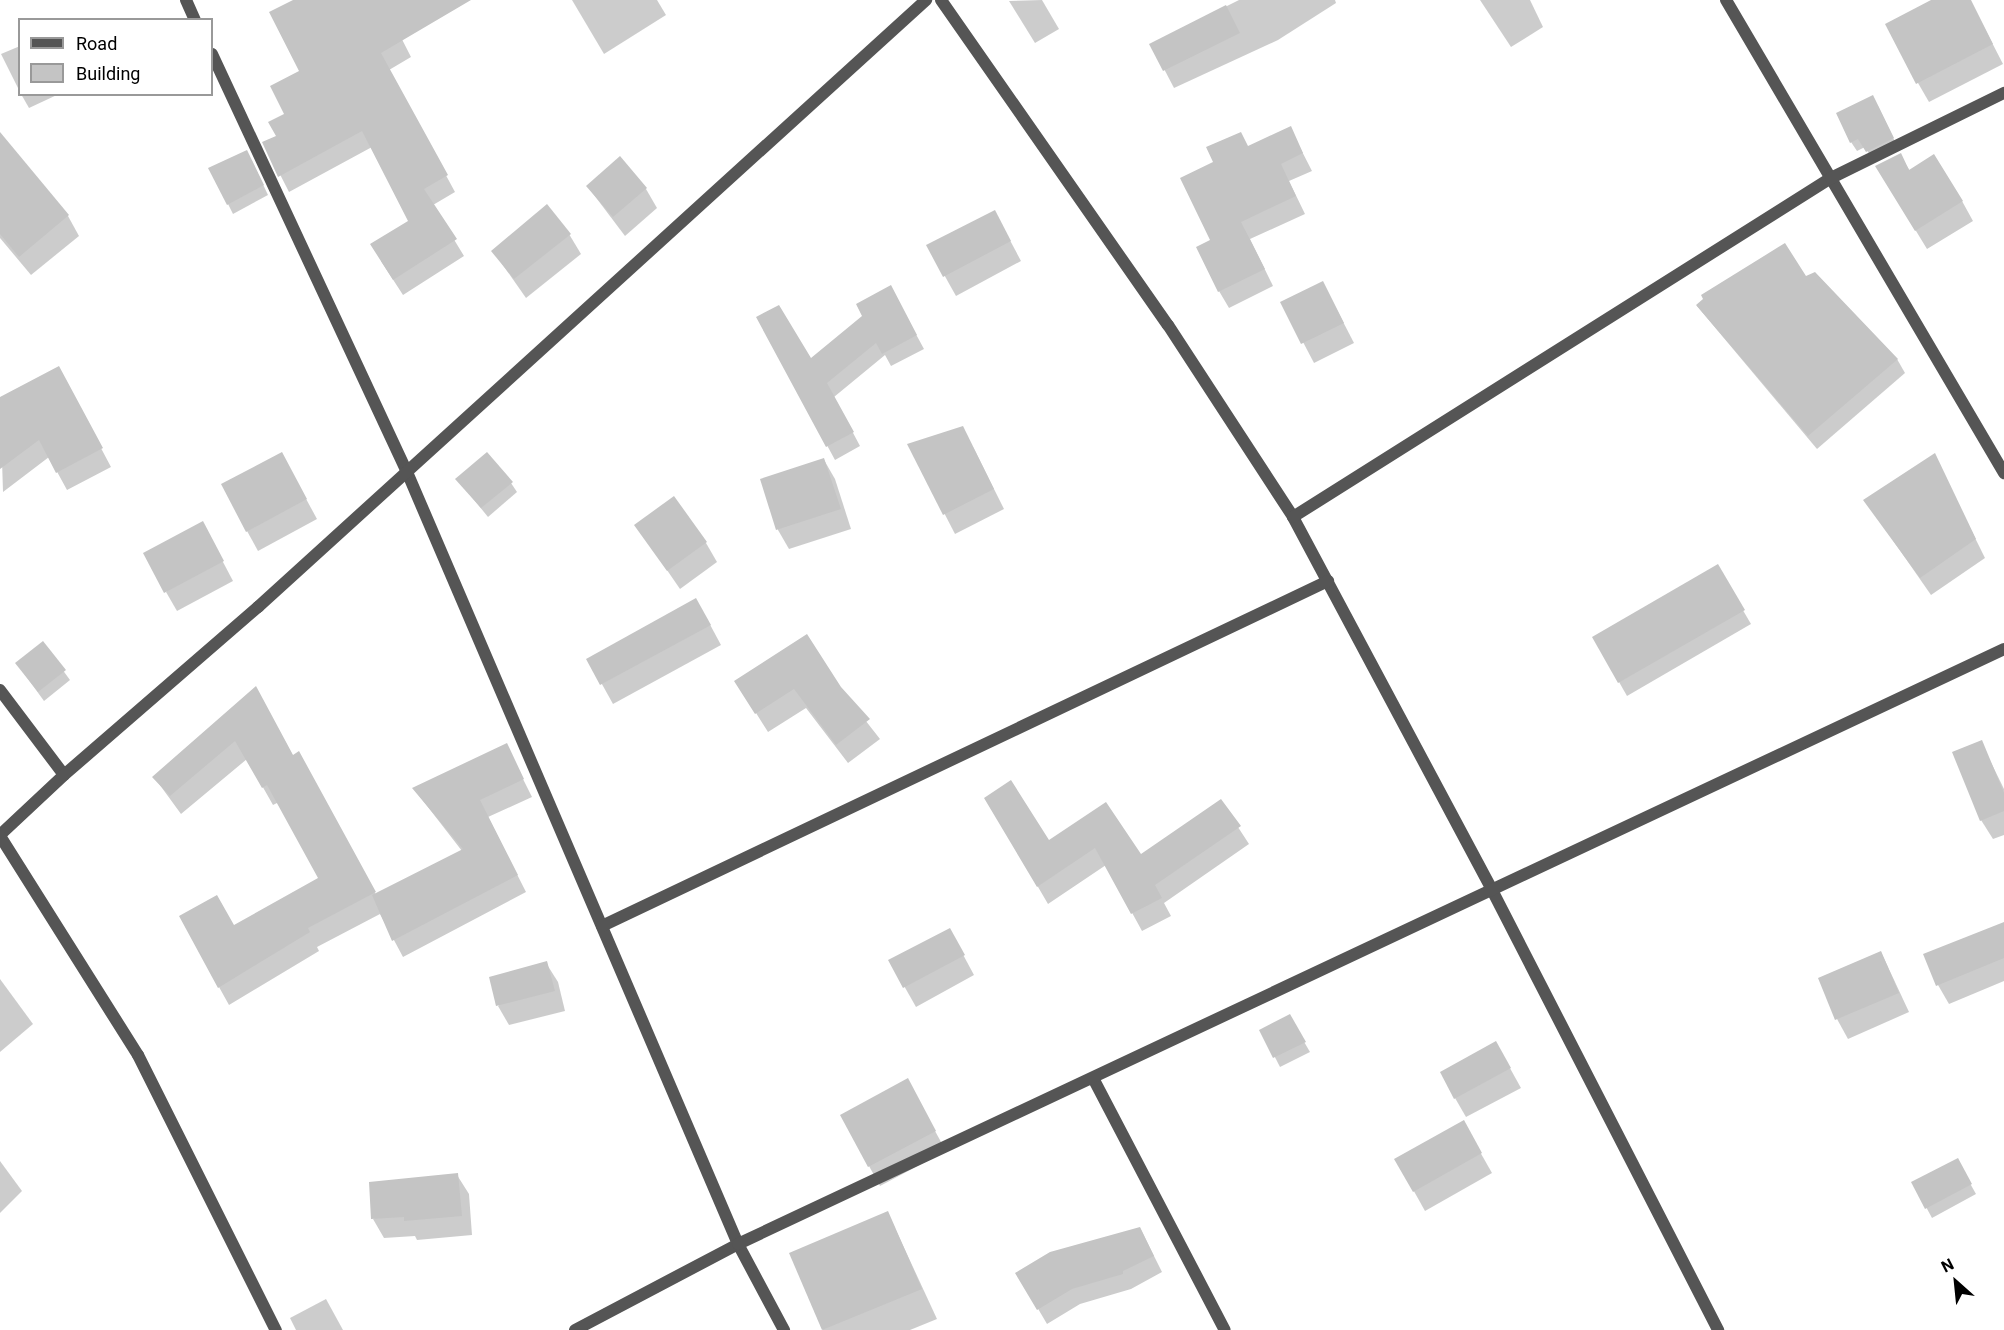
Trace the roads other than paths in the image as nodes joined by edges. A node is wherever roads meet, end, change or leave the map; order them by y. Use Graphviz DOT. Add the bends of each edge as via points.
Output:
graph roads {
  1 [pos="186,0"];
  2 [pos="926,0"];
  3 [pos="941,0"];
  4 [pos="1726,0"];
  5 [pos="194,18"];
  6 [pos="213,56"];
  7 [pos="2004,93"];
  8 [pos="1831,178"];
  9 [pos="407,472"];
  10 [pos="2004,473"];
  11 [pos="1293,517"];
  12 [pos="1328,581"];
  13 [pos="2004,650"];
  14 [pos="0,690"];
  15 [pos="64,775"];
  16 [pos="0,836"];
  17 [pos="1492,890"];
  18 [pos="602,926"];
  19 [pos="1093,1078"];
  20 [pos="738,1244"];
  21 [pos="276,1330"];
  22 [pos="575,1330"];
  23 [pos="784,1330"];
  24 [pos="1225,1330"];
  25 [pos="1718,1330"];
  1 -- 5 [label="street"];
  2 -- 9 [label="street"];
  3 -- 11 [label="street" via="1168,325"];
  4 -- 8 [label="street"];
  6 -- 9 [label="street"];
  7 -- 8 [label="street"];
  8 -- 10 [label="street"];
  8 -- 11 [label="street"];
  9 -- 15 [label="street"];
  9 -- 18 [label="street"];
  11 -- 12 [label="street"];
  12 -- 17 [label="street"];
  12 -- 18 [label="street"];
  13 -- 17 [label="street"];
  14 -- 15 [label="street"];
  15 -- 16 [label="street"];
  16 -- 21 [label="street" via="138,1054"];
  17 -- 19 [label="street"];
  17 -- 25 [label="street"];
  18 -- 20 [label="street"];
  19 -- 20 [label="street"];
  19 -- 24 [label="street"];
  20 -- 22 [label="street"];
  20 -- 23 [label="street"];
}
